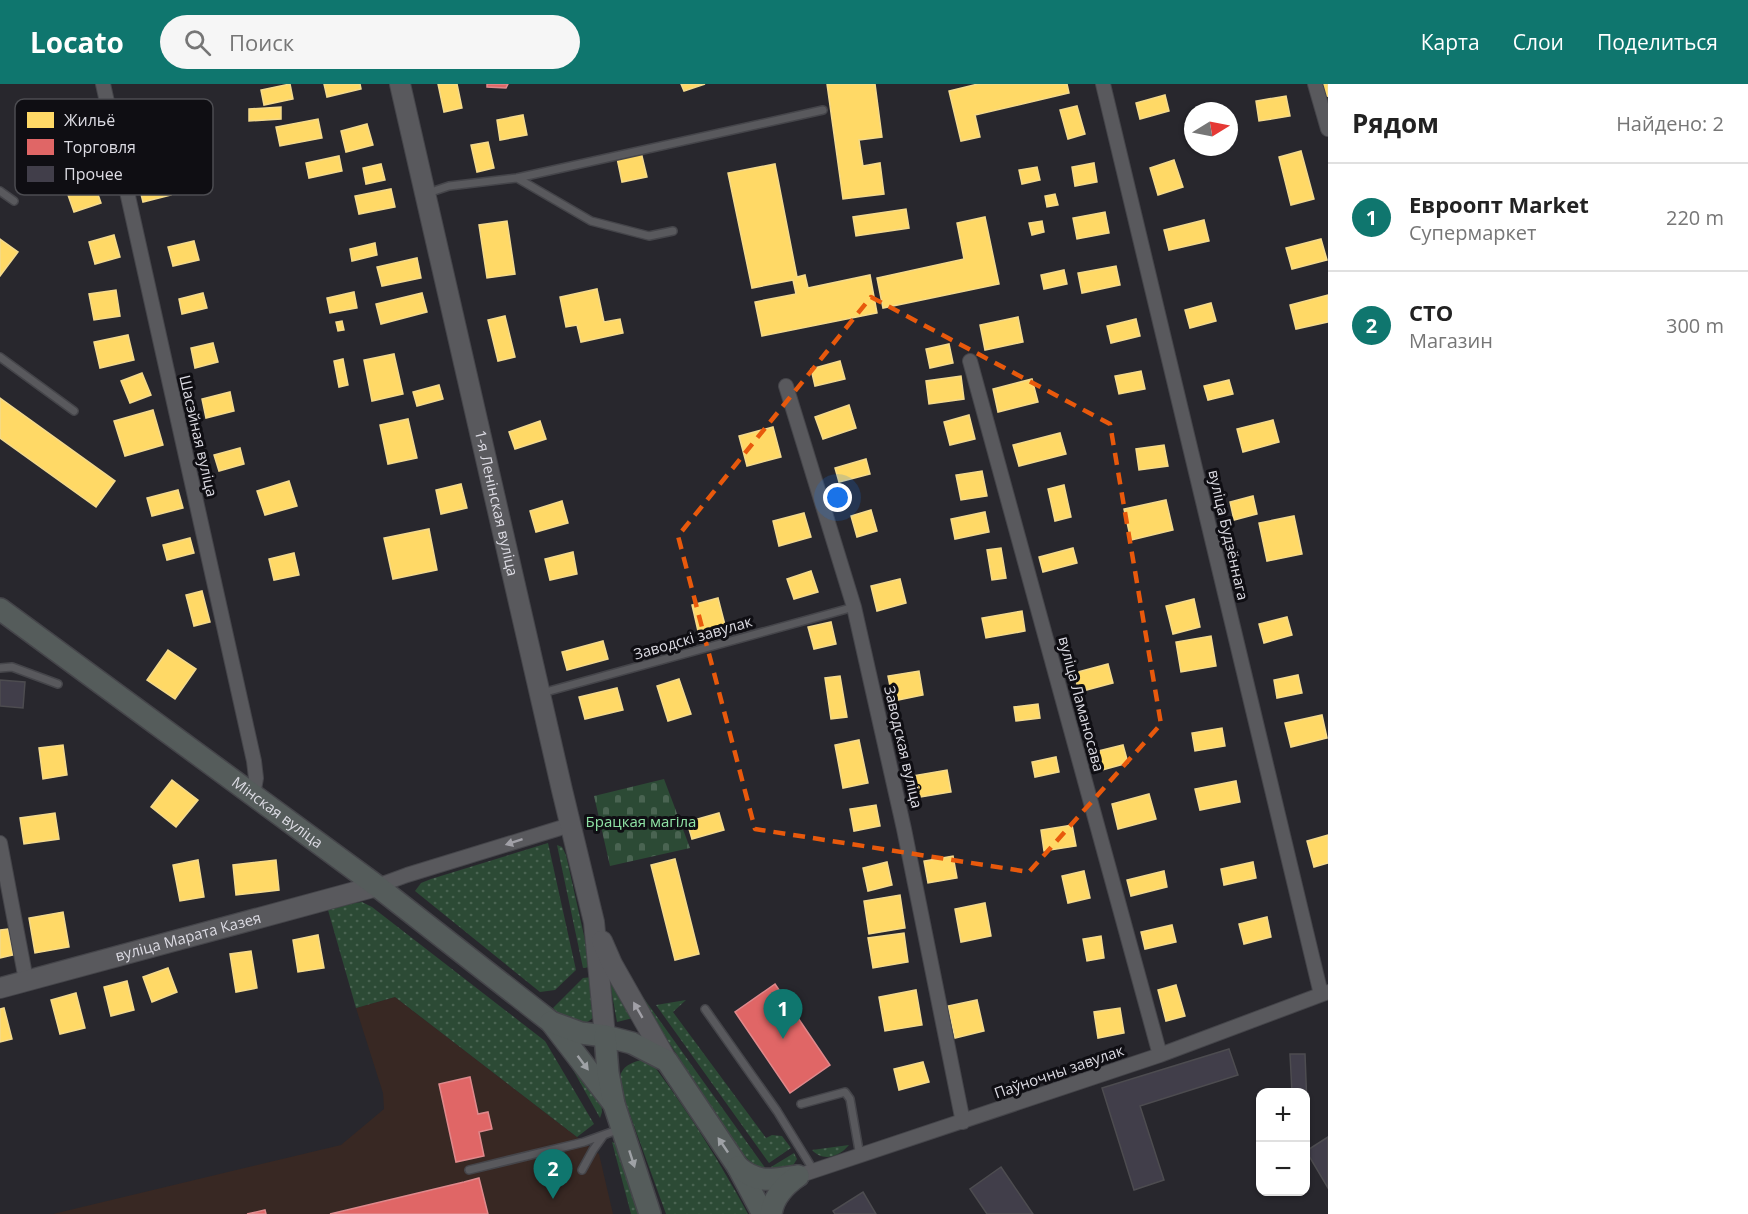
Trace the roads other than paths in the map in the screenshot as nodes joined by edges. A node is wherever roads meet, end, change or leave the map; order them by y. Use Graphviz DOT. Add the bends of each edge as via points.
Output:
graph roads {
  1 [pos="103,84"];
  2 [pos="400,84"];
  3 [pos="1103,84"];
  4 [pos="1316,84"];
  5 [pos="106,99"];
  6 [pos="823,110"];
  7 [pos="1328,129"];
  8 [pos="516,178"];
  9 [pos="0,192"];
  10 [pos="426,194"];
  11 [pos="128,195"];
  12 [pos="14,201"];
  13 [pos="672,231"];
  14 [pos="0,357"];
  15 [pos="970,361"];
  16 [pos="786,386"];
  17 [pos="74,411"];
  18 [pos="854,607"];
  19 [pos="0,609"];
  20 [pos="0,668"];
  21 [pos="58,684"];
  22 [pos="540,693"];
  23 [pos="253,795"];
  24 [pos="570,825"];
  25 [pos="0,843"];
  26 [pos="377,886"];
  27 [pos="594,922"];
  28 [pos="26,981"];
  29 [pos="0,988"];
  30 [pos="1325,993"];
  31 [pos="705,1009"];
  32 [pos="551,1022"];
  33 [pos="605,1036"];
  34 [pos="658,1055"];
  35 [pos="1160,1055"];
  36 [pos="609,1080"];
  37 [pos="614,1104"];
  38 [pos="801,1104"];
  39 [pos="963,1122"];
  40 [pos="614,1132"];
  41 [pos="860,1156"];
  42 [pos="738,1167"];
  43 [pos="470,1170"];
  44 [pos="582,1170"];
  45 [pos="806,1174"];
  46 [pos="650,1214"];
  47 [pos="763,1214"];
  48 [pos="771,1214"];
  1 -- 5 [label="street, Шасэйная вуліца"];
  2 -- 10 [label="main road, 1-я Ленінская вуліца"];
  3 -- 30 [label="street, вуліца Будзённага"];
  4 -- 7 [label="street"];
  6 -- 8 [label="lane"];
  8 -- 10 [label="lane" via="449,186"];
  8 -- 13 [label="lane" via="591,221 649,236"];
  9 -- 12 [label="lane"];
  10 -- 22 [label="main road, 1-я Ленінская вуліца"];
  11 -- 23 [label="street, Шасэйная вуліца" via="254,761"];
  14 -- 17 [label="lane"];
  15 -- 35 [label="street, вуліца Ламаносава"];
  16 -- 18 [label="street, Заводская вуліца"];
  18 -- 22 [label="lane, Заводскі завулак"];
  18 -- 39 [label="street, Заводская вуліца"];
  19 -- 23 [label="main road, Мінская вуліца"];
  20 -- 21 [label="lane" via="12,667"];
  22 -- 24 [label="main road, 1-я Ленінская вуліца"];
  23 -- 26 [label="main road, Мінская вуліца"];
  24 -- 26 [label="street, one-way"];
  24 -- 27 [label="main road, 1-я Ленінская вуліца"];
  25 -- 28 [label="street"];
  26 -- 28 [label="main road, вуліца Марата Казея"];
  26 -- 32 [label="main road, Мінская вуліца"];
  27 -- 33 [label="main road"];
  34 -- 27 [label="main road, one-way"];
  28 -- 29 [label="main road, вуліца Марата Казея"];
  30 -- 35 [label="street, Паўночны завулак"];
  31 -- 45 [label="lane" via="777,1111"];
  32 -- 33 [label="main road" via="581,1033"];
  32 -- 37 [label="main road, one-way"];
  33 -- 34 [label="main road"];
  33 -- 36 [label="main road"];
  34 -- 36 [label="main road" via="629,1052 619,1058"];
  42 -- 34 [label="main road, one-way"];
  35 -- 39 [label="street, Паўночны завулак"];
  36 -- 37 [label="main road"];
  37 -- 40 [label="main road"];
  38 -- 41 [label="lane" via="845,1092 850,1099"];
  39 -- 41 [label="street, Паўночны завулак"];
  40 -- 43 [label="lane"];
  40 -- 44 [label="lane" via="592,1150"];
  40 -- 46 [label="main road, one-way"];
  41 -- 45 [label="street, Паўночны завулак"];
  42 -- 45 [label="main road" via="761,1180"];
  42 -- 47 [label="main road"];
  45 -- 48 [label="main road" via="788,1184 774,1201"];
}
